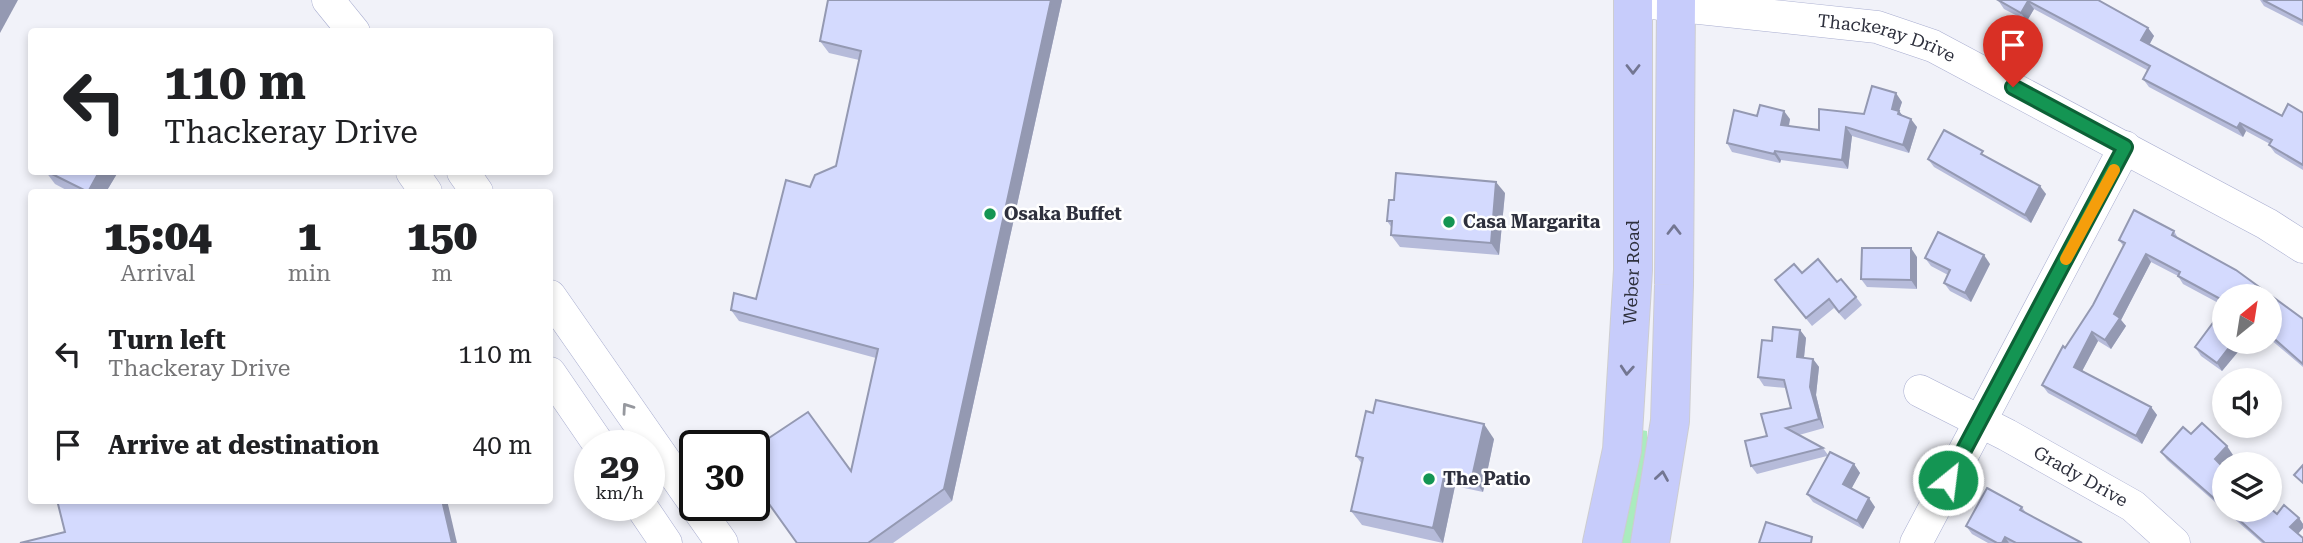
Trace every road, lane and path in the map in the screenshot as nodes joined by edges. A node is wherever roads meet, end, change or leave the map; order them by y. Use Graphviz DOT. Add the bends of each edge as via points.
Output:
graph roads {
  1 [pos="1633,0"];
  2 [pos="1675,3"];
  3 [pos="2125,147"];
  4 [pos="2303,247"];
  5 [pos="553,300"];
  6 [pos="553,377"];
  7 [pos="1920,391"];
  8 [pos="1980,421"];
  9 [pos="589,430"];
  10 [pos="679,482"];
  11 [pos="651,521"];
  12 [pos="706,521"];
  13 [pos="666,543"];
  14 [pos="722,543"];
  15 [pos="1602,543"];
  16 [pos="1650,543"];
  17 [pos="1916,543"];
  18 [pos="2174,543"];
  1 -- 2 [label="street, Thackeray Drive"];
  1 -- 15 [label="main road, Weber Road, one-way" via="1633,270 1622,450"];
  2 -- 3 [label="street, Thackeray Drive" via="1877,27 1933,46"];
  16 -- 2 [label="main road, one-way" via="1670,421"];
  3 -- 4 [label="street, Thackeray Drive"];
  3 -- 8 [label="street"];
  10 -- 5 [label="street, one-way"];
  6 -- 9 [label="street"];
  7 -- 8 [label="street, Grady Drive"];
  8 -- 17 [label="street"];
  8 -- 18 [label="street, Grady Drive" via="2133,506"];
  11 -- 13 [label="street"];
  12 -- 14 [label="street"];
}
